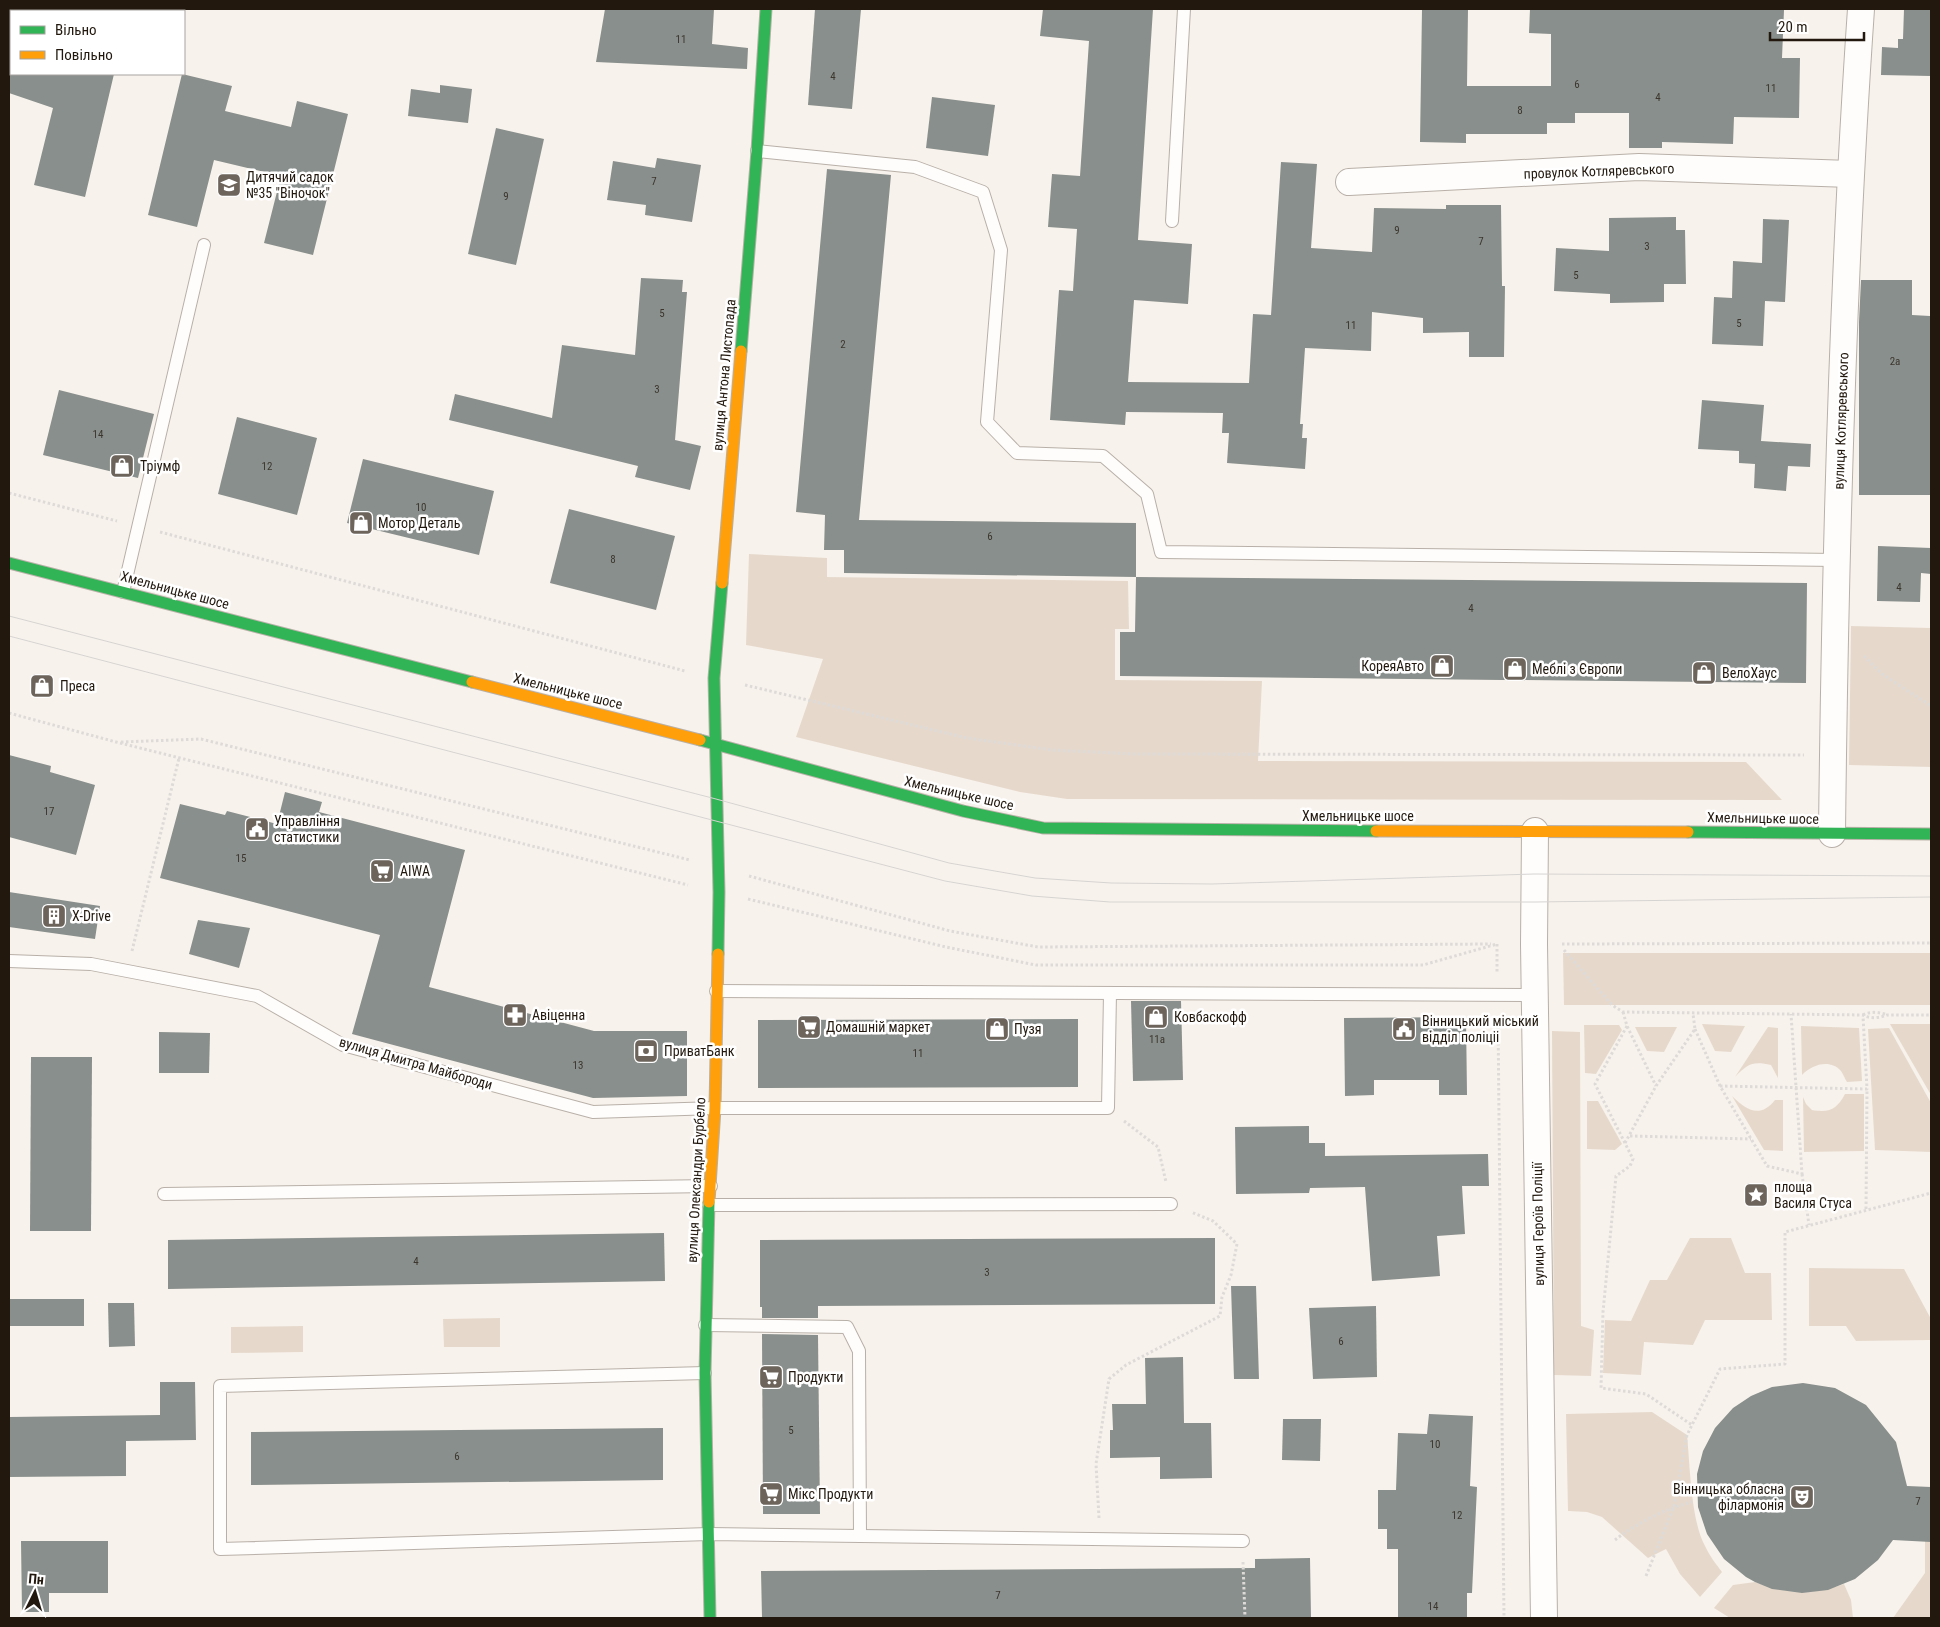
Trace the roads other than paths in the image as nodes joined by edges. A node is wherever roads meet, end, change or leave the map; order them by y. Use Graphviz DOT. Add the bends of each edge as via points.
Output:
graph roads {
  1 [pos="766,9"];
  2 [pos="1184,9"];
  3 [pos="1861,9"];
  4 [pos="757,152"];
  5 [pos="1850,174"];
  6 [pos="1349,182"];
  7 [pos="1172,221"];
  8 [pos="204,245"];
  9 [pos="1836,560"];
  10 [pos="9,562"];
  11 [pos="123,592"];
  12 [pos="715,744"];
  13 [pos="1535,831"];
  14 [pos="1832,834"];
  15 [pos="1931,834"];
  16 [pos="9,961"];
  17 [pos="716,991"];
  18 [pos="1110,993"];
  19 [pos="1535,995"];
  20 [pos="715,1108"];
  21 [pos="712,1186"];
  22 [pos="164,1194"];
  23 [pos="1171,1204"];
  24 [pos="708,1205"];
  25 [pos="705,1325"];
  26 [pos="705,1373"];
  27 [pos="709,1534"];
  28 [pos="860,1536"];
  29 [pos="1243,1541"];
  30 [pos="710,1618"];
  31 [pos="1544,1618"];
  1 -- 4 [label="main road, вулиця Антона Листопада"];
  2 -- 7 [label="lane"];
  3 -- 5 [label="street, вулиця Котляревського"];
  4 -- 9 [label="lane" via="915,167 983,192 1001,250 987,422 1017,453 1103,456 1147,494 1161,552"];
  4 -- 12 [label="main road, вулиця Антона Листопада" via="714,678"];
  5 -- 6 [label="street, провулок Котляревського" via="1639,167"];
  5 -- 9 [label="street, вулиця Котляревського"];
  8 -- 11 [label="lane"];
  9 -- 14 [label="street, вулиця Котляревського"];
  10 -- 11 [label="main road, Хмельницьке шосе"];
  11 -- 12 [label="main road, Хмельницьке шосе"];
  12 -- 13 [label="main road, Хмельницьке шосе" via="963,811 1043,828"];
  12 -- 17 [label="main road, вулиця Олександри Бурбело" via="718,867"];
  13 -- 14 [label="main road, Хмельницьке шосе"];
  13 -- 19 [label="street, вулиця Героїв Поліції"];
  14 -- 15 [label="main road, Хмельницьке шосе"];
  16 -- 20 [label="lane, вулиця Дмитра Майбороди" via="92,964 257,996 343,1045 593,1112"];
  17 -- 18 [label="lane"];
  17 -- 20 [label="main road, вулиця Олександри Бурбело"];
  18 -- 19 [label="lane"];
  18 -- 20 [label="lane, вулиця Дмитра Майбороди" via="1108,1108"];
  19 -- 31 [label="street, вулиця Героїв Поліції"];
  20 -- 21 [label="main road, вулиця Олександри Бурбело"];
  21 -- 22 [label="lane"];
  21 -- 24 [label="main road, вулиця Олександри Бурбело"];
  23 -- 24 [label="lane"];
  24 -- 25 [label="main road, вулиця Олександри Бурбело"];
  25 -- 26 [label="main road, вулиця Олександри Бурбело"];
  25 -- 28 [label="lane" via="847,1327 859,1351"];
  26 -- 27 [label="main road, вулиця Олександри Бурбело"];
  26 -- 27 [label="lane" via="220,1386 220,1549"];
  27 -- 28 [label="lane"];
  27 -- 30 [label="main road, вулиця Олександри Бурбело"];
  28 -- 29 [label="lane"];
}
